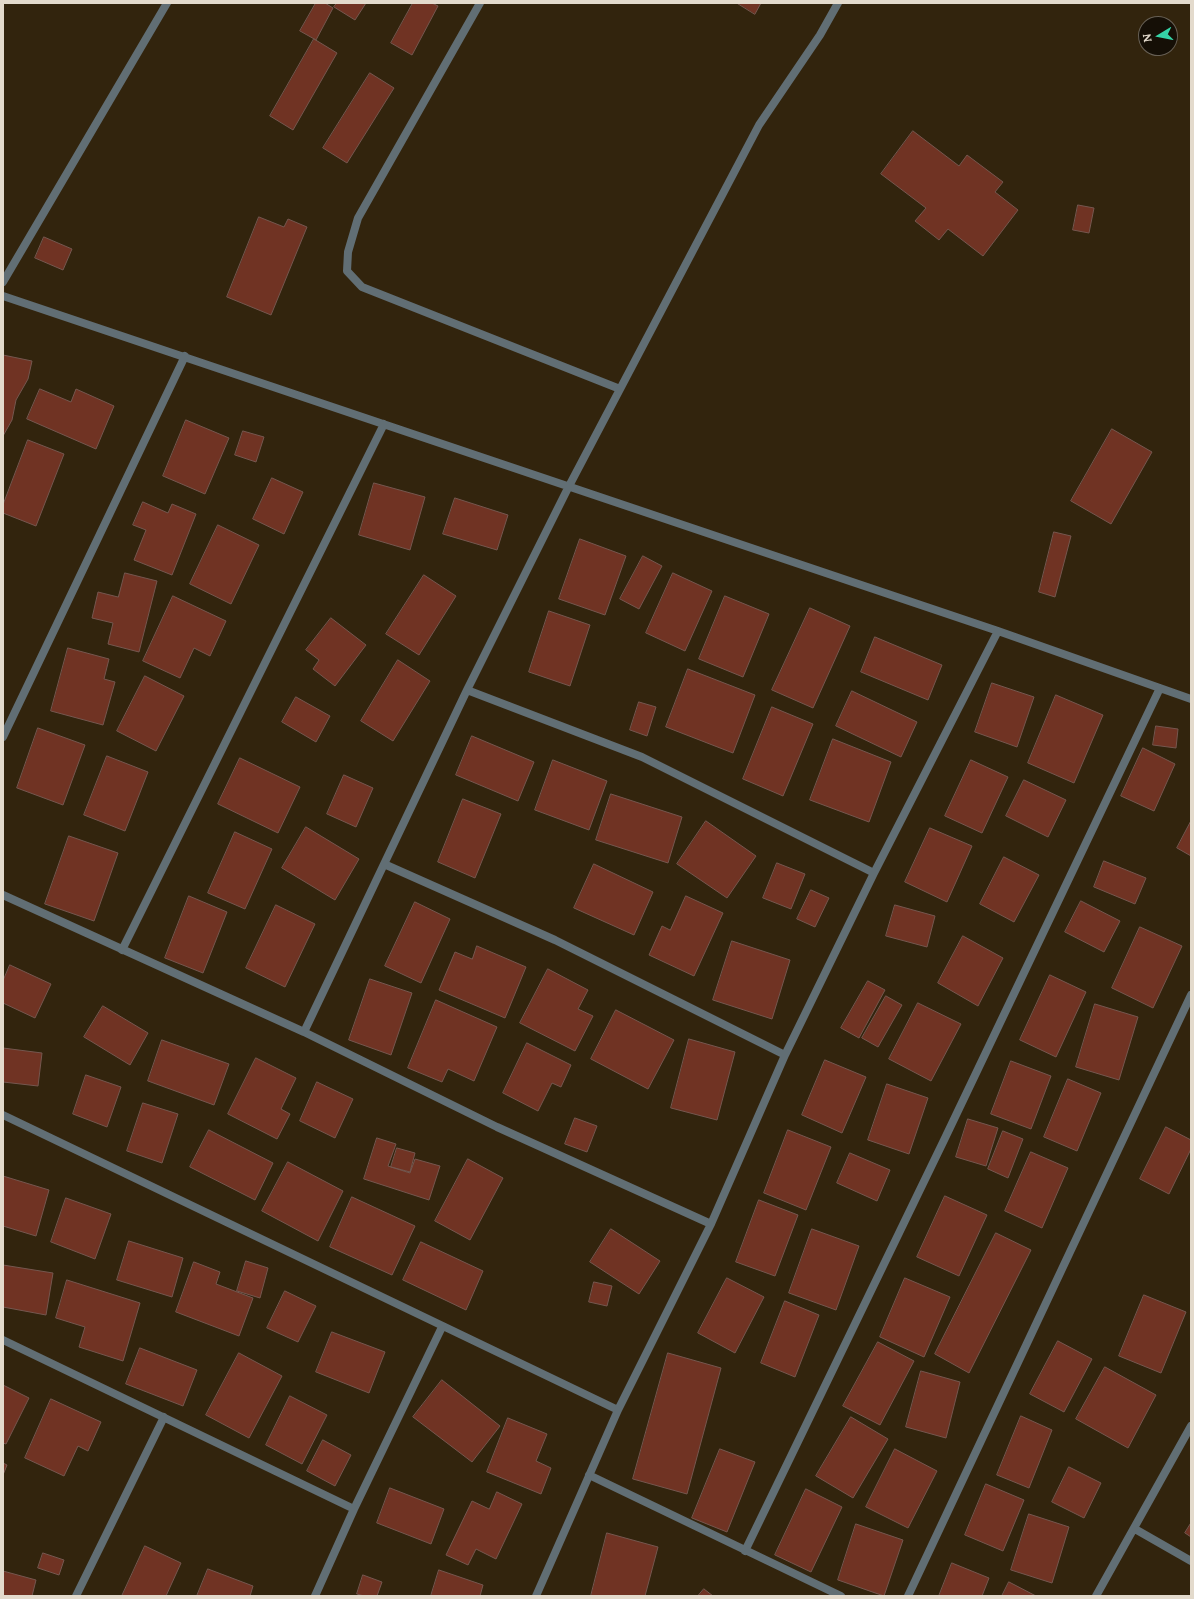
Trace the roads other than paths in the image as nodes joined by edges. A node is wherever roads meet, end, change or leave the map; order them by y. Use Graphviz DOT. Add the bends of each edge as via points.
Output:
graph roads {
  1 [pos="167,3"];
  2 [pos="480,3"];
  3 [pos="838,3"];
  4 [pos="3,282"];
  5 [pos="3,296"];
  6 [pos="185,356"];
  7 [pos="620,389"];
  8 [pos="384,424"];
  9 [pos="568,488"];
  10 [pos="998,631"];
  11 [pos="1160,688"];
  12 [pos="467,690"];
  13 [pos="1191,699"];
  14 [pos="3,737"];
  15 [pos="384,864"];
  16 [pos="874,874"];
  17 [pos="3,895"];
  18 [pos="122,950"];
  19 [pos="1191,994"];
  20 [pos="304,1032"];
  21 [pos="785,1055"];
  22 [pos="3,1115"];
  23 [pos="711,1224"];
  24 [pos="442,1327"];
  25 [pos="3,1340"];
  26 [pos="618,1410"];
  27 [pos="164,1418"];
  28 [pos="1191,1426"];
  29 [pos="589,1475"];
  30 [pos="354,1509"];
  31 [pos="1135,1529"];
  32 [pos="745,1551"];
  33 [pos="1191,1561"];
  34 [pos="76,1596"];
  35 [pos="315,1596"];
  36 [pos="536,1596"];
  37 [pos="840,1596"];
  38 [pos="908,1596"];
  39 [pos="1096,1596"];
  1 -- 4 [label="street"];
  2 -- 7 [label="street" via="358,218 348,252 347,271 362,287"];
  3 -- 7 [label="street" via="760,126"];
  5 -- 6 [label="street"];
  6 -- 8 [label="street"];
  6 -- 14 [label="street"];
  7 -- 9 [label="street"];
  8 -- 9 [label="street"];
  8 -- 18 [label="street"];
  9 -- 10 [label="street"];
  9 -- 12 [label="street"];
  10 -- 11 [label="street"];
  10 -- 16 [label="street"];
  11 -- 13 [label="street"];
  11 -- 32 [label="street"];
  12 -- 15 [label="street"];
  12 -- 16 [label="street" via="642,757"];
  15 -- 20 [label="street"];
  15 -- 21 [label="street" via="555,940"];
  16 -- 21 [label="street"];
  17 -- 18 [label="street"];
  18 -- 20 [label="street"];
  19 -- 38 [label="street"];
  20 -- 23 [label="street" via="497,1127"];
  21 -- 23 [label="street"];
  22 -- 24 [label="street"];
  23 -- 26 [label="street"];
  24 -- 26 [label="street"];
  24 -- 30 [label="street"];
  25 -- 27 [label="street"];
  26 -- 29 [label="street"];
  27 -- 30 [label="street"];
  27 -- 34 [label="street"];
  28 -- 31 [label="street"];
  29 -- 32 [label="street"];
  29 -- 36 [label="street"];
  30 -- 35 [label="street"];
  31 -- 33 [label="street"];
  31 -- 39 [label="street"];
  32 -- 37 [label="street"];
}
